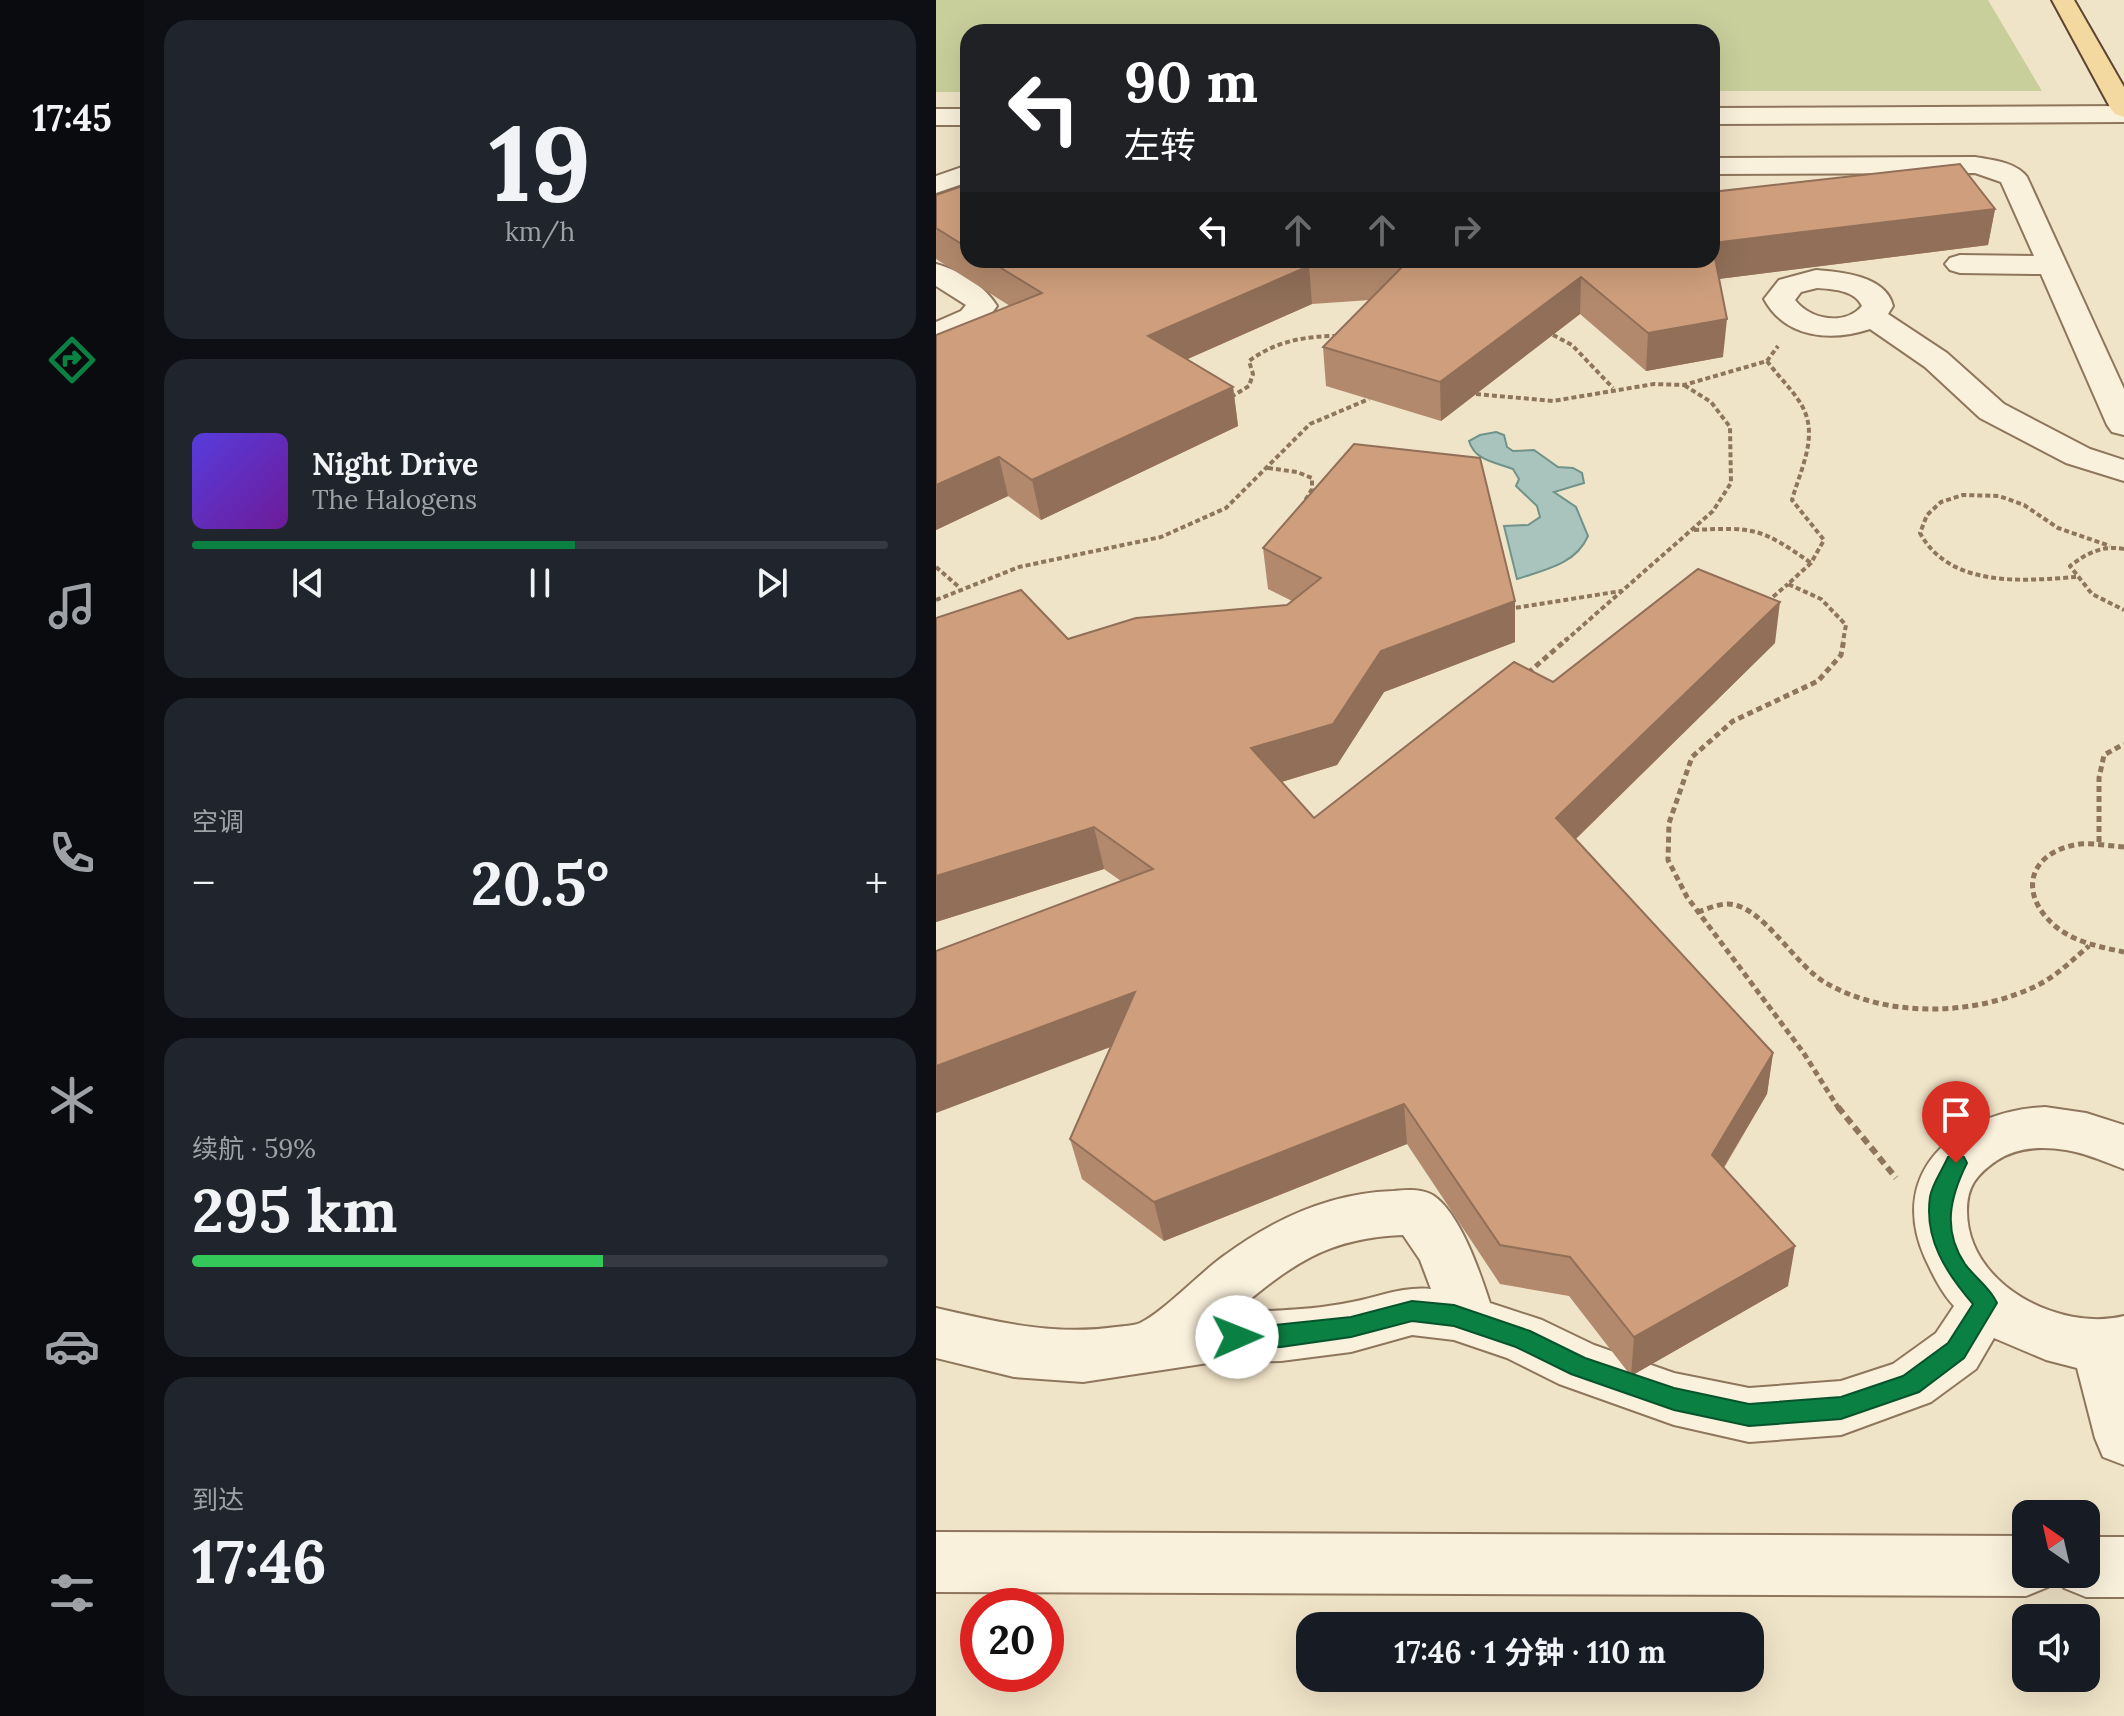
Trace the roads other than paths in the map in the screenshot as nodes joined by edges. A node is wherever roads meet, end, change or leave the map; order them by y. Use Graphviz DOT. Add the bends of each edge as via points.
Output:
graph roads {
  1 [pos="2063,0"];
  2 [pos="2124,112"];
  3 [pos="1720,116"];
  4 [pos="936,117"];
  5 [pos="960,117"];
  6 [pos="1720,166"];
  7 [pos="960,180"];
  8 [pos="942,196"];
  9 [pos="1960,264"];
  10 [pos="2053,265"];
  11 [pos="936,273"];
  12 [pos="1871,316"];
  13 [pos="936,333"];
  14 [pos="2124,425"];
  15 [pos="2124,471"];
  16 [pos="2124,1148"];
  17 [pos="1986,1303"];
  18 [pos="1468,1320"];
  19 [pos="936,1333"];
  20 [pos="2112,1342"];
  21 [pos="1152,1346"];
  22 [pos="2124,1438"];
  23 [pos="936,1562"];
  24 [pos="2012,1566"];
  25 [pos="2100,1567"];
  26 [pos="2124,1567"];
  1 -- 2 [label="main road"];
  2 -- 3 [label="street"];
  4 -- 5 [label="street"];
  6 -- 10 [label="street" via="1993,168 2013,177"];
  7 -- 8 [label="street"];
  9 -- 10 [label="street"];
  10 -- 14 [label="street"];
  11 -- 13 [label="street" via="982,306 972,318"];
  12 -- 12 [label="street" via="1876,301 1847,282 1816,279 1790,286 1779,299 1781,307 1815,324 1847,325"];
  12 -- 15 [label="street" via="1926,352 1992,411 2078,456"];
  16 -- 17 [label="street" via="2059,1127 2021,1128 1984,1140 1956,1163 1941,1194 1941,1231 1956,1269"];
  17 -- 18 [label="street" via="1956,1351 1911,1384 1841,1408 1749,1415 1660,1394"];
  17 -- 20 [label="street" via="2027,1329 2074,1343"];
  18 -- 21 [label="street" via="1412,1311 1295,1335 1215,1337"];
  18 -- 21 [label="street" via="1446,1254 1431,1228 1415,1212 1378,1211 1306,1232 1256,1260"];
  19 -- 21 [label="street" via="1014,1352 1083,1357"];
  20 -- 22 [label="street"];
  23 -- 24 [label="street"];
  25 -- 26 [label="street"];
}
